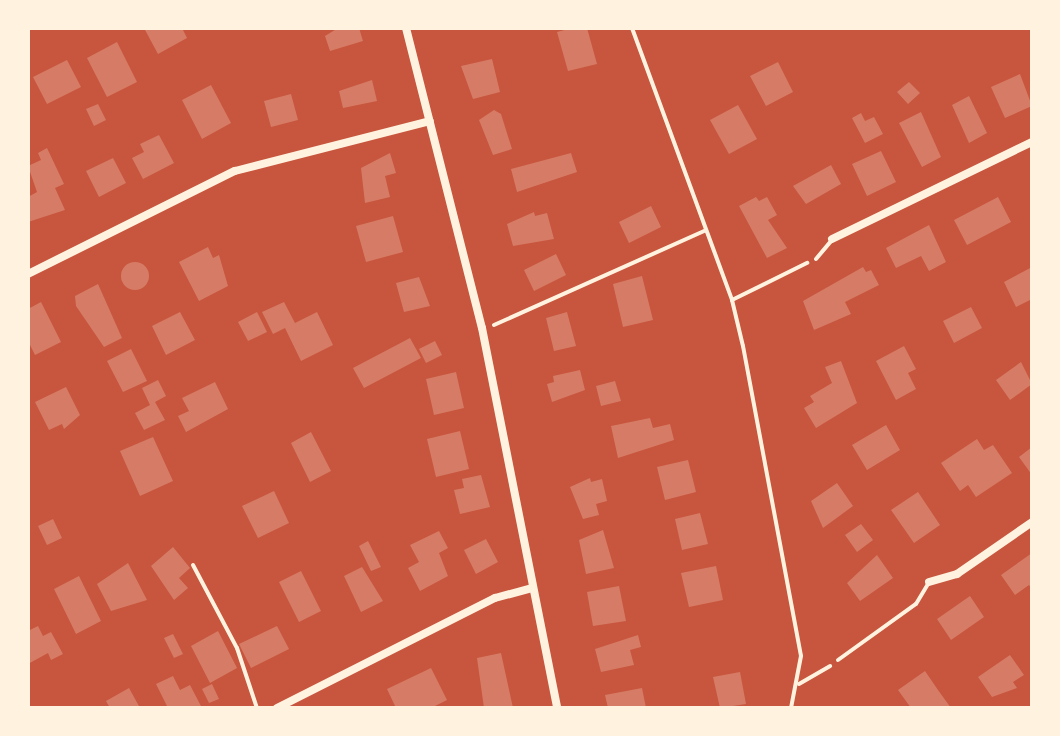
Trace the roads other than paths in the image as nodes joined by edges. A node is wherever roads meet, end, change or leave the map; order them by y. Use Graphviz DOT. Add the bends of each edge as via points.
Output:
graph roads {
  1 [pos="406,28"];
  2 [pos="430,121"];
  3 [pos="1032,142"];
  4 [pos="832,239"];
  5 [pos="816,259"];
  6 [pos="28,274"];
  7 [pos="1032,522"];
  8 [pos="193,565"];
  9 [pos="929,582"];
  10 [pos="533,588"];
  11 [pos="838,660"];
  12 [pos="257,708"];
  13 [pos="277,708"];
  14 [pos="557,708"];
  1 -- 2 [label="street"];
  2 -- 6 [label="street" via="235,171"];
  2 -- 10 [label="street" via="482,328"];
  3 -- 4 [label="street"];
  4 -- 5 [label="lane"];
  7 -- 9 [label="street" via="957,574"];
  8 -- 12 [label="lane" via="237,648"];
  9 -- 11 [label="lane" via="916,604"];
  10 -- 13 [label="street" via="495,598"];
  10 -- 14 [label="street"];
}
